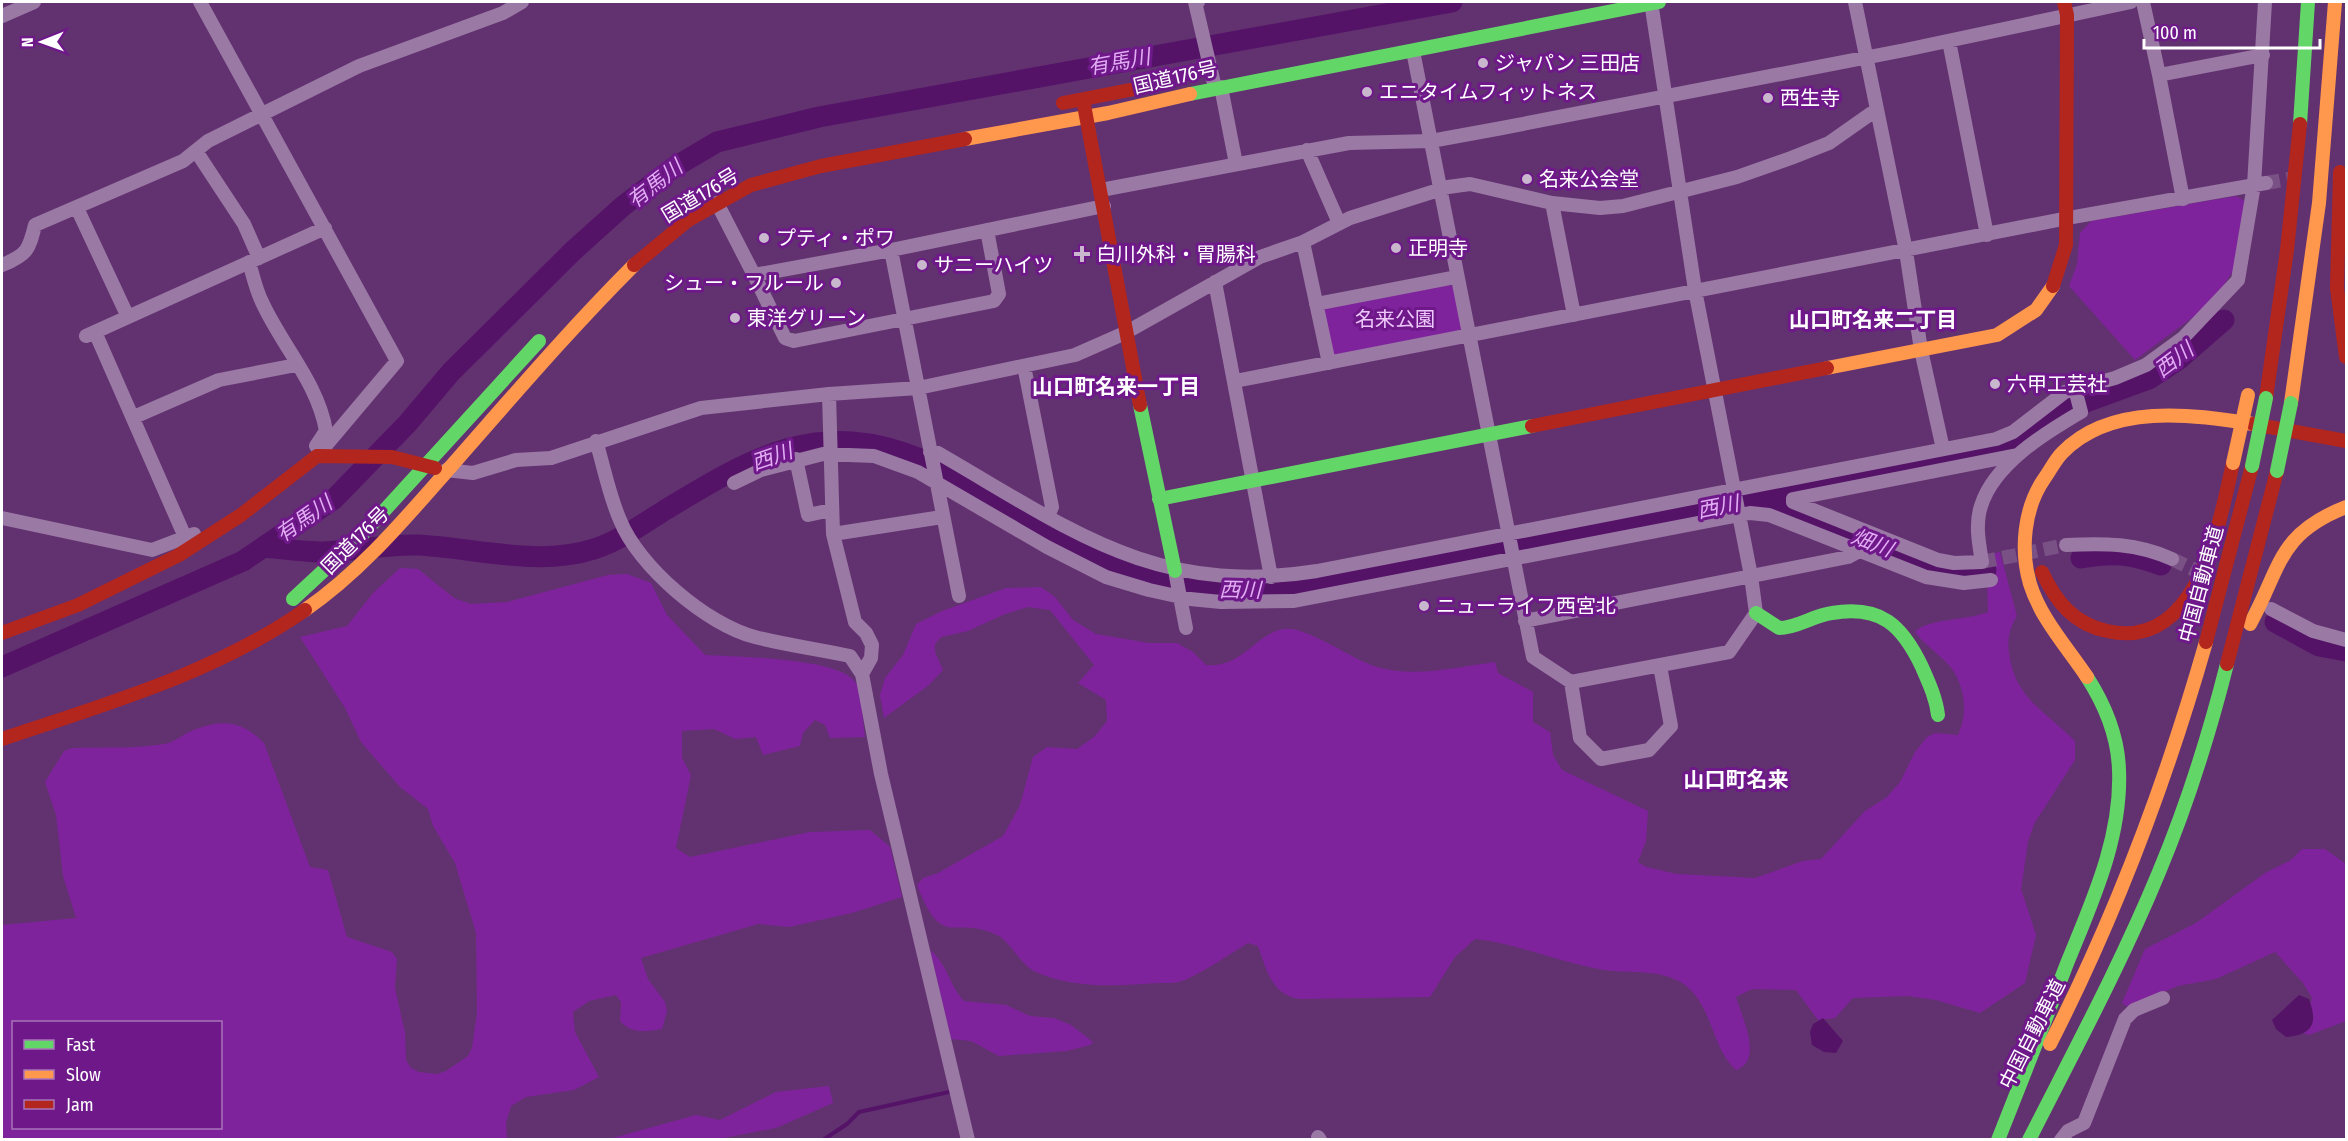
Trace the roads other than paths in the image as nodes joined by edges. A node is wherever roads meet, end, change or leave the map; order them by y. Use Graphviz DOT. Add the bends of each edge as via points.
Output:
graph roads {
  1 [pos="34,2"];
  2 [pos="200,2"];
  3 [pos="522,2"];
  4 [pos="1654,2"];
  5 [pos="1856,2"];
  6 [pos="2131,2"];
  7 [pos="2143,2"];
  8 [pos="2265,2"];
  9 [pos="2308,2"];
  10 [pos="2336,2"];
  11 [pos="1198,7"];
  12 [pos="2065,8"];
  13 [pos="2,16"];
  14 [pos="1949,41"];
  15 [pos="1413,51"];
  16 [pos="2263,55"];
  17 [pos="1866,56"];
  18 [pos="2159,75"];
  19 [pos="1214,77"];
  20 [pos="1154,85"];
  21 [pos="1668,95"];
  22 [pos="1083,99"];
  23 [pos="2341,101"];
  24 [pos="1050,106"];
  25 [pos="1876,110"];
  26 [pos="263,115"];
  27 [pos="1086,116"];
  28 [pos="881,140"];
  29 [pos="1431,141"];
  30 [pos="1307,150"];
  31 [pos="196,151"];
  32 [pos="813,153"];
  33 [pos="2341,153"];
  34 [pos="1236,164"];
  35 [pos="755,169"];
  36 [pos="736,177"];
  37 [pos="2260,184"];
  38 [pos="1101,190"];
  39 [pos="1439,191"];
  40 [pos="1681,192"];
  41 [pos="2183,199"];
  42 [pos="717,203"];
  43 [pos="1552,203"];
  44 [pos="1104,206"];
  45 [pos="76,208"];
  46 [pos="2068,218"];
  47 [pos="1339,224"];
  48 [pos="325,228"];
  49 [pos="987,230"];
  50 [pos="1986,235"];
  51 [pos="1303,242"];
  52 [pos="891,250"];
  53 [pos="1906,251"];
  54 [pos="254,260"];
  55 [pos="2,266"];
  56 [pos="754,275"];
  57 [pos="1456,277"];
  58 [pos="1215,282"];
  59 [pos="1695,290"];
  60 [pos="1316,304"];
  61 [pos="1574,315"];
  62 [pos="128,317"];
  63 [pos="904,318"];
  64 [pos="552,328"];
  65 [pos="2277,328"];
  66 [pos="1125,333"];
  67 [pos="1469,337"];
  68 [pos="1921,350"];
  69 [pos="2346,357"];
  70 [pos="1329,363"];
  71 [pos="296,364"];
  72 [pos="1024,366"];
  73 [pos="2257,366"];
  74 [pos="1234,381"];
  75 [pos="918,388"];
  76 [pos="2249,390"];
  77 [pos="1715,391"];
  78 [pos="2076,391"];
  79 [pos="829,394"];
  80 [pos="134,417"];
  81 [pos="1488,435"];
  82 [pos="596,441"];
  83 [pos="2346,441"];
  84 [pos="1943,449"];
  85 [pos="2319,451"];
  86 [pos="930,452"];
  87 [pos="830,454"];
  88 [pos="2017,455"];
  89 [pos="318,458"];
  90 [pos="796,459"];
  91 [pos="424,466"];
  92 [pos="446,470"];
  93 [pos="1254,481"];
  94 [pos="734,483"];
  95 [pos="936,484"];
  96 [pos="1735,491"];
  97 [pos="1159,499"];
  98 [pos="2346,507"];
  99 [pos="831,510"];
  100 [pos="1739,513"];
  101 [pos="1048,516"];
  102 [pos="942,517"];
  103 [pos="2,518"];
  104 [pos="833,534"];
  105 [pos="1507,534"];
  106 [pos="210,536"];
  107 [pos="185,537"];
  108 [pos="1865,542"];
  109 [pos="2066,545"];
  110 [pos="1512,559"];
  111 [pos="2172,559"];
  112 [pos="1175,571"];
  113 [pos="1751,576"];
  114 [pos="1271,577"];
  115 [pos="1991,580"];
  116 [pos="959,596"];
  117 [pos="1180,598"];
  118 [pos="282,607"];
  119 [pos="2271,609"];
  120 [pos="1756,613"];
  121 [pos="1525,621"];
  122 [pos="257,623"];
  123 [pos="1185,627"];
  124 [pos="2,633"];
  125 [pos="238,633"];
  126 [pos="2346,640"];
  127 [pos="2230,656"];
  128 [pos="1660,666"];
  129 [pos="862,674"];
  130 [pos="1571,682"];
  131 [pos="1938,715"];
  132 [pos="2,739"];
  133 [pos="2163,998"];
  134 [pos="2030,1137"];
  135 [pos="968,1140"];
  136 [pos="1998,1140"];
  137 [pos="2061,1140"];
  1 -- 13 [label="street"];
  2 -- 26 [label="street"];
  3 -- 26 [label="street" via="358,66"];
  4 -- 15 [label="main road, 国道176号"];
  4 -- 21 [label="street"];
  5 -- 17 [label="street"];
  6 -- 12 [label="street"];
  7 -- 18 [label="street"];
  8 -- 16 [label="street"];
  9 -- 65 [label="main road, 中国自動車道" via="2304,111"];
  10 -- 23 [label="main road"];
  10 -- 127 [label="main road, bridge" via="2319,212 2291,403"];
  11 -- 19 [label="street"];
  12 -- 14 [label="street"];
  12 -- 46 [label="main road"];
  14 -- 17 [label="street"];
  14 -- 50 [label="street"];
  15 -- 19 [label="main road, 国道176号"];
  15 -- 29 [label="street"];
  16 -- 18 [label="street"];
  16 -- 37 [label="street"];
  17 -- 21 [label="street"];
  17 -- 25 [label="street"];
  18 -- 41 [label="street"];
  19 -- 27 [label="main road, 国道176号"];
  19 -- 34 [label="street"];
  20 -- 22 [label="main road, 国道176号"];
  21 -- 29 [label="street"];
  21 -- 40 [label="street"];
  22 -- 24 [label="main road, 国道176号"];
  22 -- 27 [label="main road"];
  25 -- 40 [label="street" via="1829,143 1737,177"];
  25 -- 53 [label="street"];
  26 -- 31 [label="street" via="208,141"];
  26 -- 48 [label="street"];
  27 -- 38 [label="main road"];
  27 -- 42 [label="main road, 国道176号" via="821,166 752,185"];
  28 -- 32 [label="main road"];
  29 -- 30 [label="street" via="1349,143"];
  29 -- 39 [label="street"];
  30 -- 34 [label="street"];
  30 -- 47 [label="street"];
  31 -- 45 [label="street" via="183,161"];
  31 -- 54 [label="street" via="244,224"];
  33 -- 69 [label="main road" via="2336,278"];
  34 -- 38 [label="street"];
  35 -- 36 [label="main road, 国道176号"];
  37 -- 41 [label="street"];
  37 -- 78 [label="street" via="2238,280 2219,302 2183,338 2146,366"];
  38 -- 44 [label="main road"];
  39 -- 43 [label="street" via="1470,184"];
  39 -- 47 [label="street"];
  39 -- 57 [label="street"];
  40 -- 43 [label="street" via="1610,208"];
  40 -- 59 [label="street"];
  41 -- 46 [label="street"];
  42 -- 56 [label="street"];
  42 -- 92 [label="main road, 国道176号" via="687,221 641,258 585,314"];
  43 -- 61 [label="street"];
  44 -- 49 [label="street"];
  44 -- 66 [label="main road"];
  45 -- 55 [label="street" via="35,225 29,248 18,259"];
  45 -- 62 [label="street"];
  46 -- 50 [label="street"];
  46 -- 68 [label="main road" via="2062,267 2038,311 2028,320 1997,335"];
  47 -- 51 [label="street"];
  48 -- 54 [label="street"];
  48 -- 89 [label="street" via="397,361"];
  49 -- 52 [label="street"];
  49 -- 63 [label="street" via="999,294 994,301"];
  50 -- 53 [label="street"];
  51 -- 58 [label="street" via="1260,257"];
  51 -- 60 [label="street"];
  52 -- 56 [label="street"];
  52 -- 63 [label="street"];
  53 -- 59 [label="street"];
  53 -- 68 [label="street"];
  54 -- 62 [label="street"];
  54 -- 71 [label="street" via="261,301"];
  56 -- 63 [label="street" via="785,338 794,341"];
  57 -- 60 [label="street"];
  57 -- 67 [label="street"];
  58 -- 66 [label="street"];
  58 -- 74 [label="street"];
  59 -- 61 [label="street"];
  59 -- 77 [label="street"];
  60 -- 70 [label="street"];
  61 -- 67 [label="street"];
  62 -- 80 [label="street" via="91,334"];
  63 -- 75 [label="street"];
  64 -- 91 [label="main road, 国道176号"];
  65 -- 73 [label="main road"];
  65 -- 136 [label="main road, 中国自動車道, bridge" via="2252,466 2221,592 2146,828 2059,1028"];
  66 -- 72 [label="street" via="1090,350"];
  66 -- 97 [label="main road"];
  67 -- 70 [label="street"];
  67 -- 81 [label="street"];
  68 -- 77 [label="main road"];
  68 -- 84 [label="street"];
  70 -- 74 [label="street"];
  71 -- 80 [label="street" via="219,380"];
  71 -- 89 [label="street" via="305,375 324,420 326,431 311,450"];
  72 -- 75 [label="street"];
  72 -- 101 [label="street" via="1052,507"];
  74 -- 93 [label="street"];
  75 -- 79 [label="street"];
  75 -- 86 [label="street"];
  76 -- 85 [label="main road, bridge" via="2233,463 2215,538 2187,599 2161,624 2118,635 2088,627 2066,613 2050,592 2040,557 2043,507 2064,471 2102,440 2155,428 2210,431"];
  77 -- 81 [label="main road"];
  77 -- 96 [label="street"];
  78 -- 84 [label="street" via="2065,392 2013,432"];
  78 -- 88 [label="street" via="2081,412"];
  79 -- 82 [label="street" via="701,408"];
  79 -- 87 [label="street"];
  80 -- 107 [label="street"];
  81 -- 93 [label="main road"];
  81 -- 105 [label="street"];
  82 -- 92 [label="street" via="551,458 516,460 473,473"];
  82 -- 129 [label="street" via="620,521 631,540 678,595 752,637 850,657"];
  83 -- 136 [label="main road" via="2214,419 2150,415 2106,424 2081,437 2044,475 2027,519 2027,570 2045,616 2099,698 2112,726 2118,756 2119,806 2097,888"];
  84 -- 96 [label="street"];
  86 -- 95 [label="street"];
  86 -- 101 [label="street"];
  87 -- 90 [label="street"];
  87 -- 95 [label="street" via="885,459"];
  87 -- 99 [label="street"];
  88 -- 108 [label="street" via="1981,507 1978,530 1982,562 1953,563"];
  88 -- 108 [label="street" via="1793,499"];
  89 -- 91 [label="main road" via="392,457"];
  89 -- 106 [label="main road"];
  90 -- 94 [label="street"];
  90 -- 99 [label="street" via="808,515"];
  91 -- 92 [label="main road"];
  91 -- 118 [label="main road, 国道176号" via="371,530"];
  92 -- 132 [label="main road, 国道176号" via="363,564 334,590 282,626 224,657 120,699"];
  93 -- 97 [label="main road"];
  93 -- 114 [label="street"];
  95 -- 102 [label="street"];
  95 -- 117 [label="street" via="1080,565 1106,577"];
  96 -- 100 [label="street"];
  96 -- 105 [label="street"];
  97 -- 112 [label="main road"];
  98 -- 127 [label="main road" via="2323,515 2294,540 2277,564 2256,614"];
  99 -- 104 [label="street"];
  100 -- 108 [label="street" via="1769,515"];
  100 -- 110 [label="street"];
  100 -- 113 [label="street"];
  101 -- 112 [label="street" via="1111,551"];
  102 -- 104 [label="street"];
  102 -- 116 [label="street"];
  103 -- 107 [label="street" via="152,550"];
  104 -- 129 [label="street" via="855,622 872,645 871,658"];
  105 -- 110 [label="street"];
  105 -- 114 [label="street"];
  106 -- 107 [label="street" via="198,532"];
  106 -- 124 [label="main road" via="78,605"];
  108 -- 113 [label="street" via="1848,557"];
  108 -- 115 [label="street" via="1926,577 1948,582"];
  109 -- 111 [label="street" via="2110,543 2152,550"];
  110 -- 117 [label="street" via="1294,601"];
  110 -- 121 [label="street"];
  112 -- 114 [label="street"];
  112 -- 117 [label="street"];
  113 -- 120 [label="street"];
  113 -- 121 [label="street"];
  117 -- 123 [label="street"];
  119 -- 126 [label="street" via="2313,631"];
  120 -- 128 [label="street" via="1729,652"];
  120 -- 131 [label="main road" via="1774,627 1785,628 1829,612 1858,610 1882,615 1908,637 1938,705"];
  121 -- 130 [label="street" via="1533,657"];
  122 -- 125 [label="main road"];
  127 -- 134 [label="main road" via="2191,788 2159,872"];
  128 -- 130 [label="street"];
  128 -- 130 [label="street" via="1671,726 1649,750 1601,759 1580,738"];
  129 -- 135 [label="street" via="881,774"];
  133 -- 137 [label="street" via="2134,1010 2126,1018 2084,1123 2067,1131"];
}
